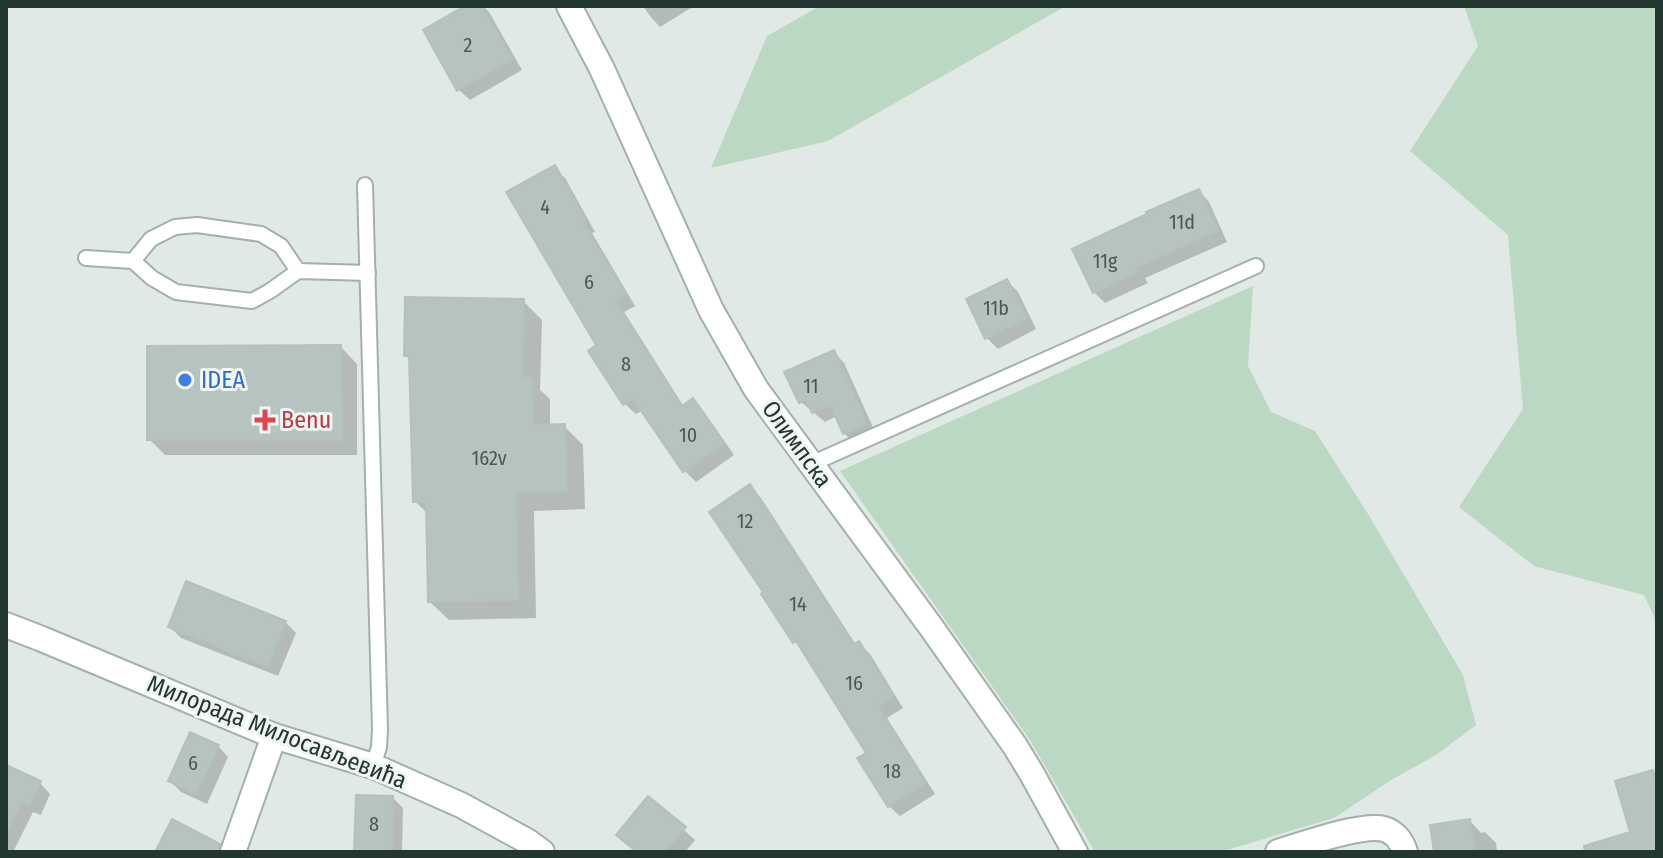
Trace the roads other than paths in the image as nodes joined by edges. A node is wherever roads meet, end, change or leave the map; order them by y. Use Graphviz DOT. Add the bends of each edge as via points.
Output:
graph roads {
  1 [pos="569,6"];
  2 [pos="365,185"];
  3 [pos="86,258"];
  4 [pos="133,261"];
  5 [pos="1256,266"];
  6 [pos="298,271"];
  7 [pos="368,273"];
  8 [pos="811,464"];
  9 [pos="6,625"];
  10 [pos="274,736"];
  11 [pos="373,766"];
  12 [pos="233,852"];
  13 [pos="542,852"];
  14 [pos="1075,852"];
  15 [pos="1278,852"];
  16 [pos="1405,852"];
  1 -- 8 [label="street, Олимпска" via="711,310 756,389"];
  2 -- 7 [label="lane"];
  3 -- 4 [label="lane"];
  4 -- 6 [label="lane" via="176,292 252,301"];
  4 -- 6 [label="lane" via="151,239 175,227 197,225 261,234 281,246"];
  5 -- 8 [label="lane"];
  6 -- 7 [label="lane"];
  7 -- 11 [label="lane" via="380,730"];
  8 -- 14 [label="street, Олимпска" via="1015,746"];
  9 -- 10 [label="street, Милорада Милосављевића"];
  10 -- 11 [label="street, Милорада Милосављевића"];
  10 -- 12 [label="street"];
  11 -- 13 [label="street, Милорада Милосављевића" via="461,805"];
  15 -- 16 [label="street" via="1345,832 1384,829 1396,836"];
}
